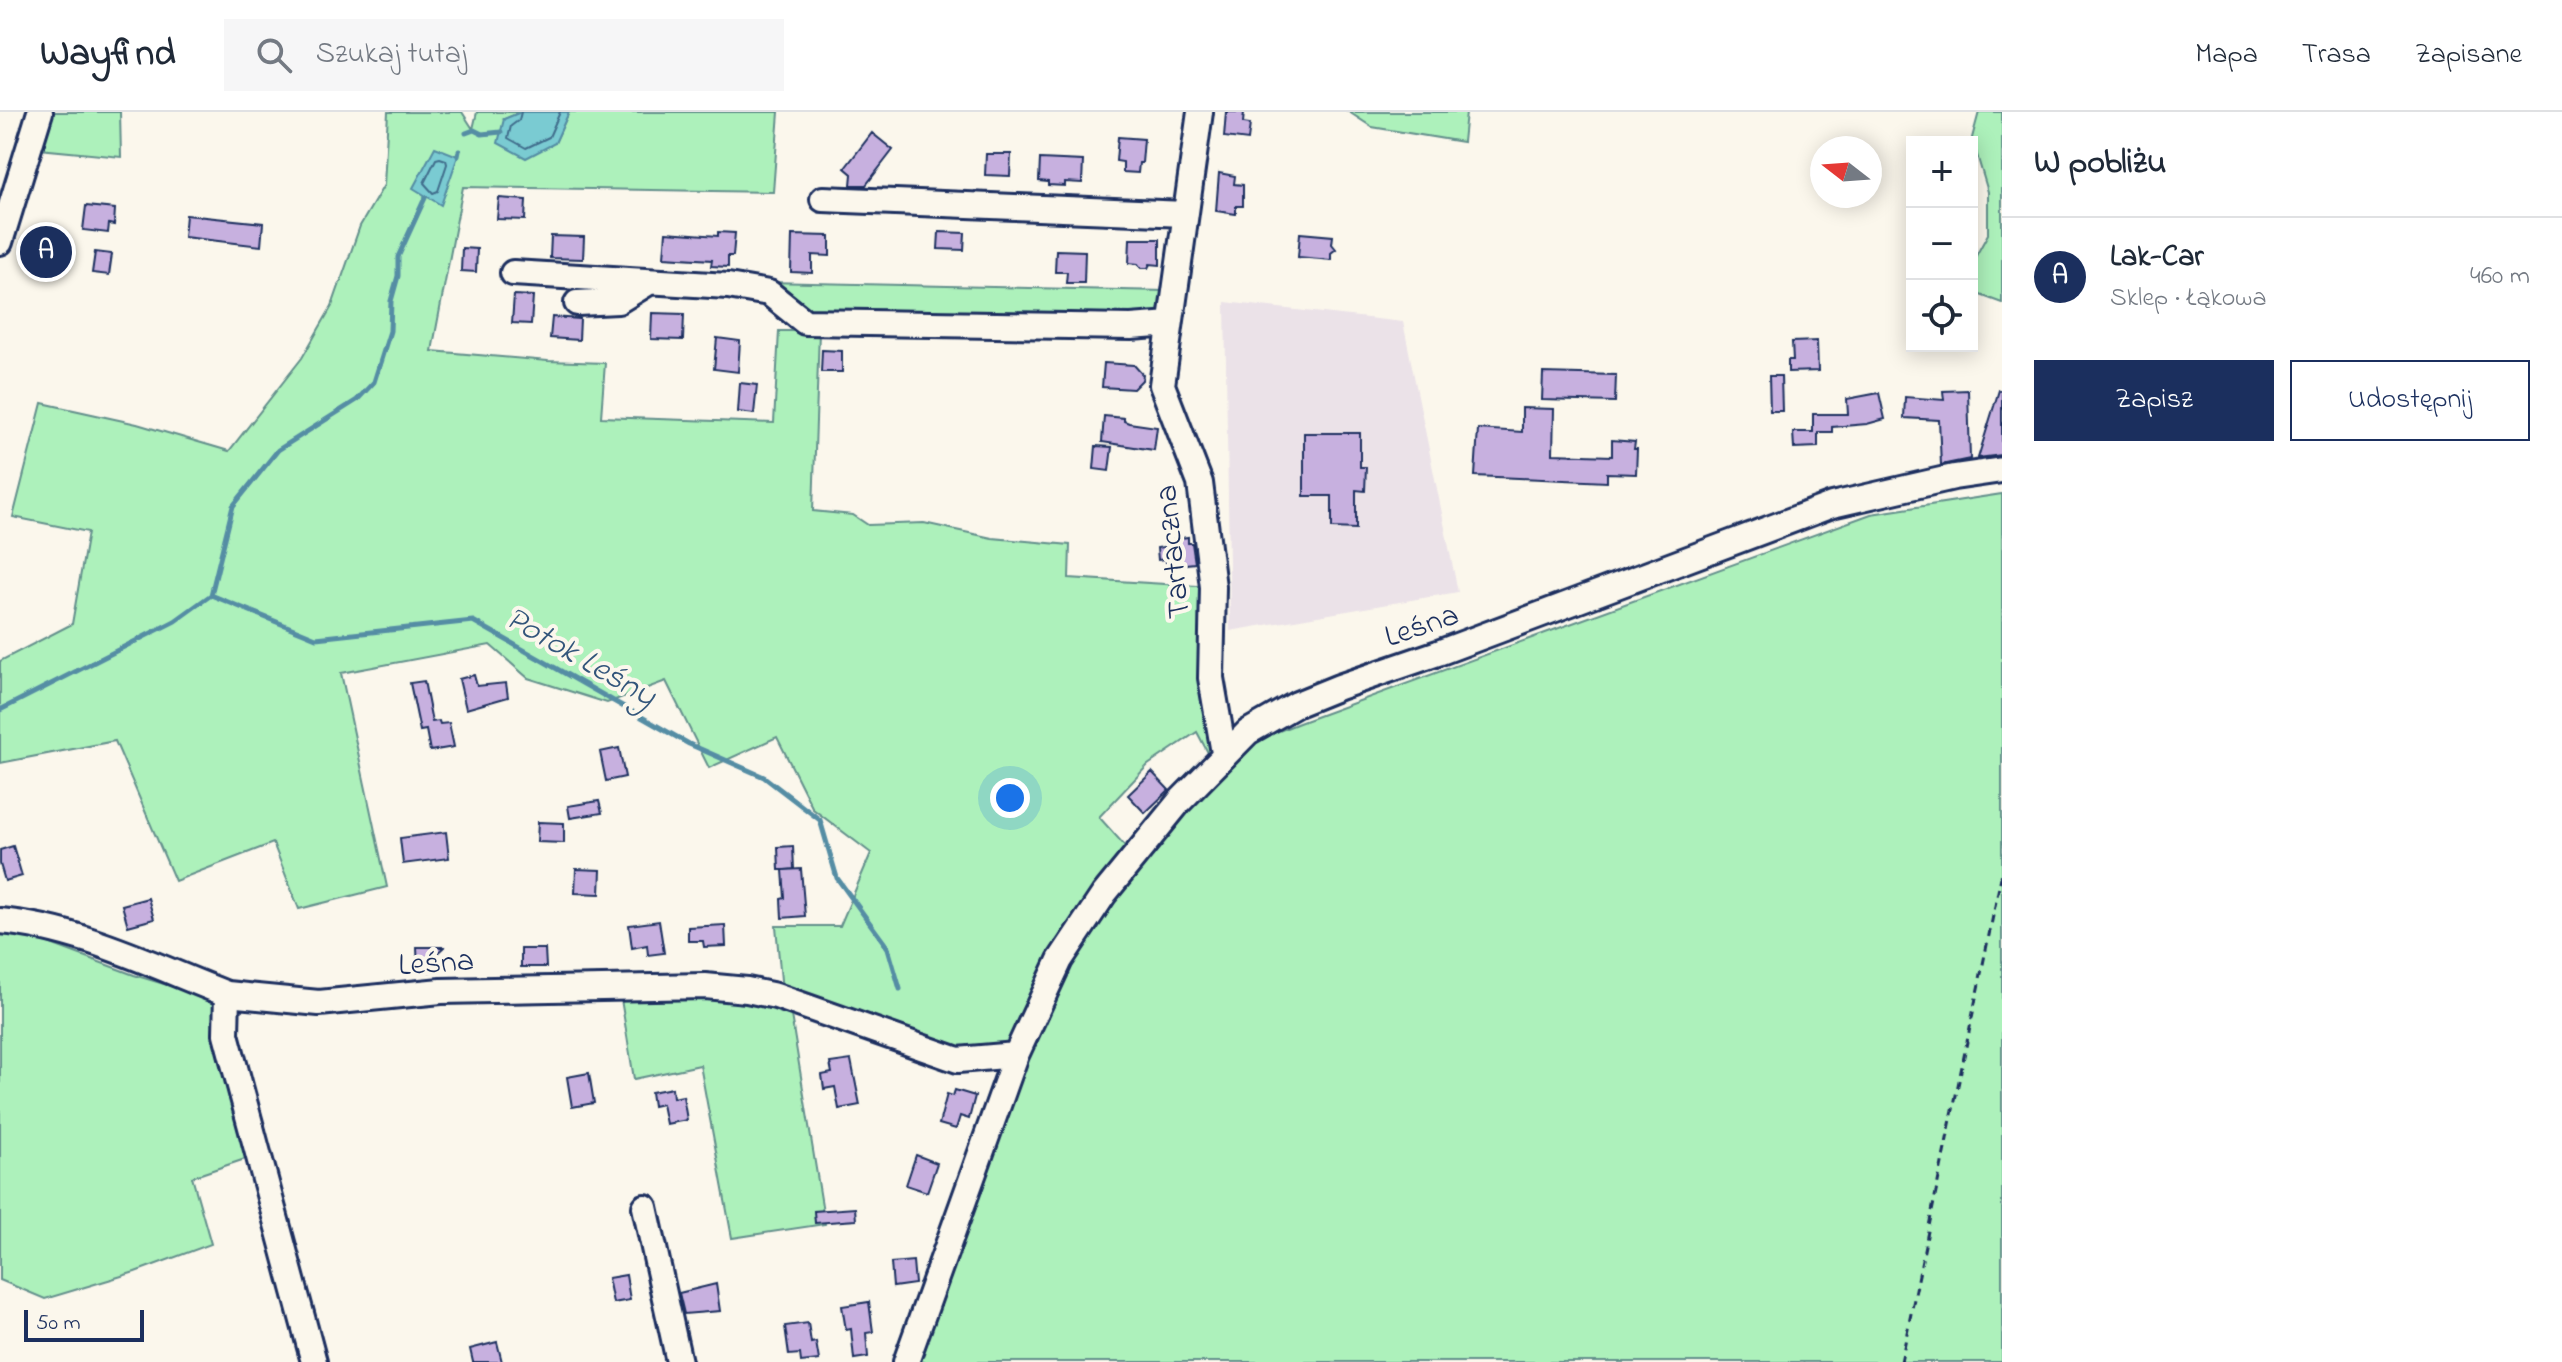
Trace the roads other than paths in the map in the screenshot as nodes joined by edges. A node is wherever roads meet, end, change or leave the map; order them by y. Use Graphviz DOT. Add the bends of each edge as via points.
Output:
graph roads {
  1 [pos="40,112"];
  2 [pos="1200,112"];
  3 [pos="823,199"];
  4 [pos="1185,214"];
  5 [pos="0,242"];
  6 [pos="513,273"];
  7 [pos="649,282"];
  8 [pos="577,303"];
  9 [pos="1170,324"];
  10 [pos="2002,470"];
  11 [pos="1224,753"];
  12 [pos="0,921"];
  13 [pos="227,994"];
  14 [pos="1016,1055"];
  15 [pos="645,1207"];
  16 [pos="314,1362"];
  17 [pos="679,1362"];
  18 [pos="906,1362"];
  1 -- 5 [label="street"];
  2 -- 4 [label="street, Tartaczna"];
  3 -- 4 [label="street"];
  4 -- 9 [label="street, Tartaczna"];
  6 -- 7 [label="street"];
  7 -- 8 [label="street" via="618,301"];
  7 -- 9 [label="street" via="769,293 805,322"];
  9 -- 11 [label="street, Tartaczna" via="1162,385 1200,483 1213,587 1211,678"];
  10 -- 11 [label="street, Leśna" via="1832,505 1297,704 1248,732"];
  11 -- 14 [label="street, Leśna" via="1079,930 1044,989"];
  12 -- 13 [label="street, Leśna" via="63,932"];
  13 -- 14 [label="street, Leśna" via="319,1003 441,991 705,986 776,996 958,1060"];
  13 -- 16 [label="street" via="226,1034"];
  14 -- 18 [label="street, Leśna"];
  15 -- 17 [label="street"];
}
